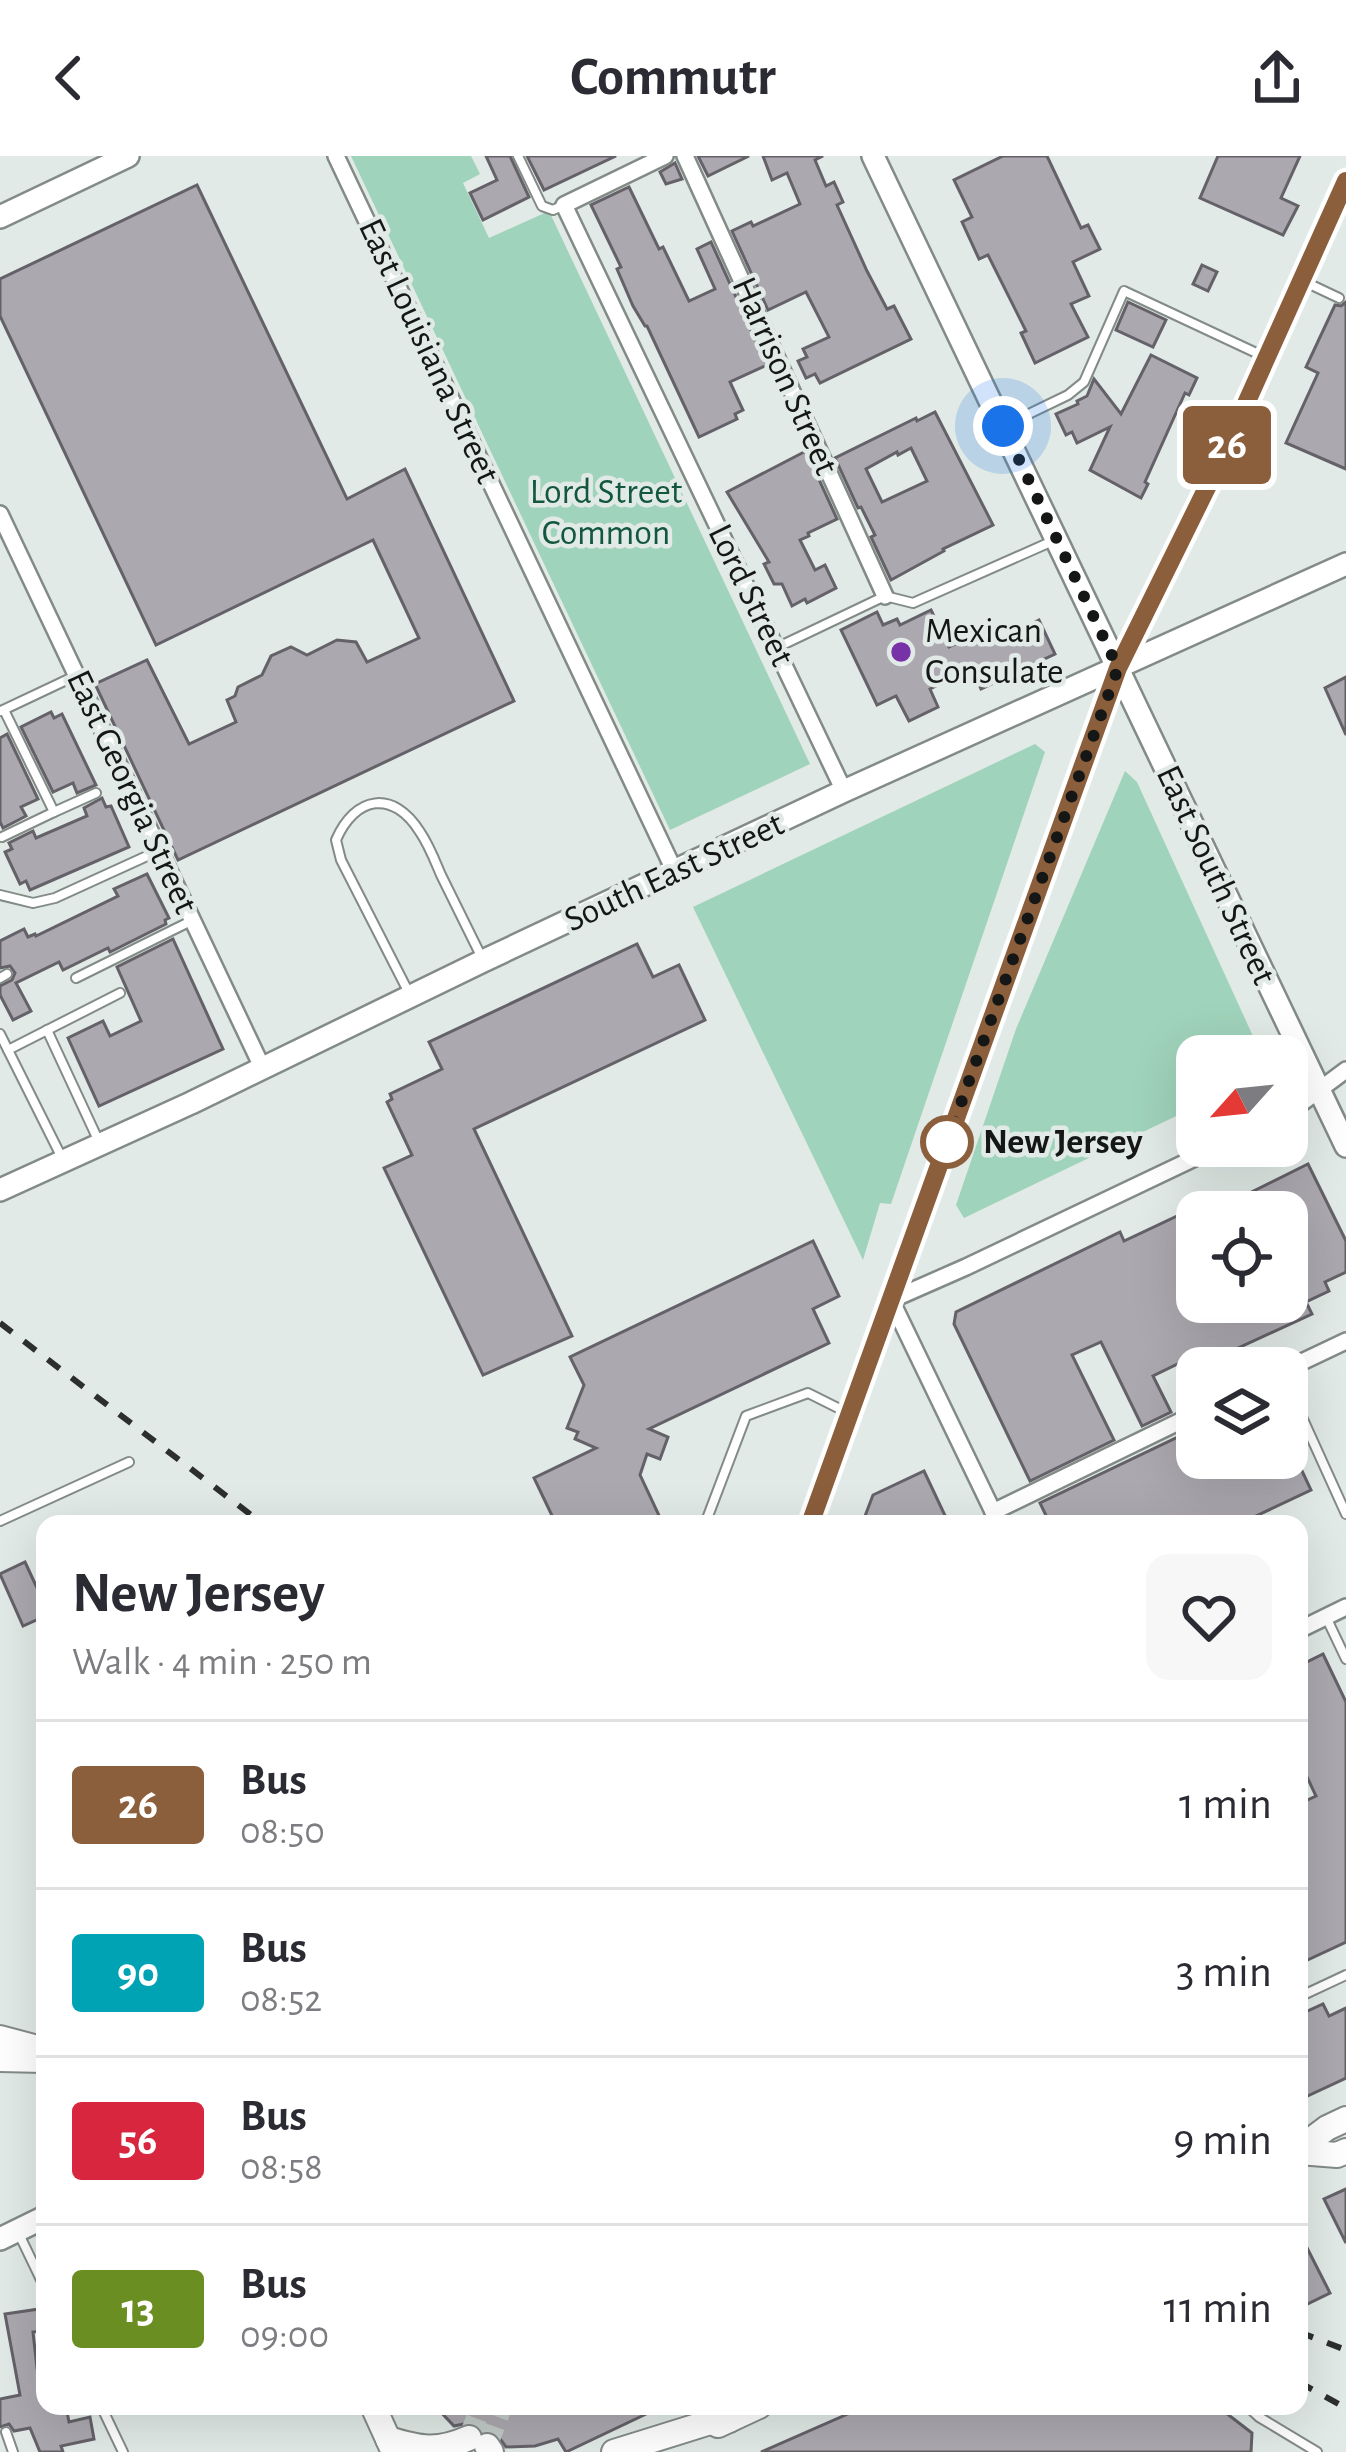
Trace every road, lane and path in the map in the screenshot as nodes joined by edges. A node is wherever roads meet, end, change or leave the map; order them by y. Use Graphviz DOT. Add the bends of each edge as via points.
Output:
graph roads {
  1 [pos="128,156"];
  2 [pos="336,156"];
  3 [pos="518,156"];
  4 [pos="664,156"];
  5 [pos="685,156"];
  6 [pos="876,157"];
  7 [pos="1346,181"];
  8 [pos="564,205"];
  9 [pos="0,217"];
  10 [pos="1301,280"];
  11 [pos="1339,298"];
  12 [pos="1266,358"];
  13 [pos="1003,426"];
  14 [pos="0,514"];
  15 [pos="1057,539"];
  16 [pos="1346,564"];
  17 [pos="885,596"];
  18 [pos="776,648"];
  19 [pos="1118,668"];
  20 [pos="76,675"];
  21 [pos="2,711"];
  22 [pos="844,791"];
  23 [pos="96,793"];
  24 [pos="54,812"];
  25 [pos="2,837"];
  26 [pos="159,850"];
  27 [pos="675,872"];
  28 [pos="0,895"];
  29 [pos="193,920"];
  30 [pos="483,961"];
  31 [pos="76,978"];
  32 [pos="120,993"];
  33 [pos="410,996"];
  34 [pos="47,1030"];
  35 [pos="0,1034"];
  36 [pos="8,1049"];
  37 [pos="263,1069"];
  38 [pos="1346,1070"];
  39 [pos="1319,1090"];
  40 [pos="1308,1098"];
  41 [pos="101,1145"];
  42 [pos="1346,1146"];
  43 [pos="64,1163"];
  44 [pos="1176,1167"];
  45 [pos="2,1191"];
  46 [pos="891,1300"];
  47 [pos="1346,1341"];
  48 [pos="1308,1360"];
  49 [pos="850,1413"];
  50 [pos="1176,1424"];
  51 [pos="1308,1430"];
  52 [pos="129,1462"];
  53 [pos="1346,1514"];
  54 [pos="708,1515"];
  55 [pos="813,1515"];
  56 [pos="995,1515"];
  57 [pos="1002,1515"];
  58 [pos="0,1521"];
  59 [pos="1346,1607"];
  60 [pos="1326,1617"];
  61 [pos="1308,1626"];
  62 [pos="1346,1660"];
  63 [pos="1346,1975"];
  64 [pos="1308,1993"];
  65 [pos="0,2038"];
  66 [pos="36,2048"];
  67 [pos="0,2059"];
  68 [pos="36,2061"];
  69 [pos="1346,2119"];
  70 [pos="1308,2143"];
  71 [pos="1308,2151"];
  72 [pos="1346,2151"];
  73 [pos="36,2222"];
  74 [pos="9,2235"];
  75 [pos="36,2275"];
  76 [pos="106,2415"];
  77 [pos="377,2415"];
  78 [pos="740,2415"];
  79 [pos="1257,2415"];
  80 [pos="729,2420"];
  81 [pos="6,2432"];
  82 [pos="391,2445"];
  83 [pos="479,2448"];
  84 [pos="669,2448"];
  85 [pos="13,2452"];
  86 [pos="124,2452"];
  87 [pos="614,2452"];
  88 [pos="1317,2452"];
  1 -- 9 [label="main road"];
  2 -- 27 [label="street, East Louisiana Street"];
  3 -- 8 [label="lane" via="542,206"];
  4 -- 8 [label="street"];
  5 -- 17 [label="street, Harrison Street"];
  6 -- 13 [label="main road, East South Street"];
  7 -- 10 [label="main road"];
  8 -- 18 [label="street, Lord Street"];
  10 -- 11 [label="lane"];
  10 -- 12 [label="main road"];
  12 -- 13 [label="lane" via="1124,291 1084,382"];
  12 -- 19 [label="main road"];
  13 -- 15 [label="main road, East South Street"];
  14 -- 20 [label="street, East Georgia Street"];
  15 -- 17 [label="lane" via="913,603"];
  15 -- 19 [label="main road, East South Street"];
  16 -- 19 [label="main road, South East Street"];
  17 -- 18 [label="lane"];
  18 -- 22 [label="street, Lord Street"];
  19 -- 22 [label="main road, South East Street"];
  19 -- 39 [label="main road, East South Street"];
  19 -- 46 [label="main road"];
  20 -- 21 [label="lane"];
  20 -- 26 [label="street, East Georgia Street"];
  21 -- 24 [label="lane"];
  22 -- 27 [label="main road, South East Street"];
  23 -- 24 [label="lane"];
  24 -- 25 [label="lane"];
  26 -- 28 [label="lane" via="55,898 33,903"];
  26 -- 29 [label="street, East Georgia Street"];
  27 -- 30 [label="main road, South East Street"];
  29 -- 31 [label="lane"];
  29 -- 37 [label="street, East Georgia Street"];
  30 -- 33 [label="main road, South East Street"];
  30 -- 33 [label="lane" via="420,830 387,803 354,810 336,840 341,860"];
  32 -- 34 [label="lane"];
  33 -- 37 [label="main road, South East Street"];
  34 -- 36 [label="lane"];
  34 -- 41 [label="lane"];
  35 -- 36 [label="lane"];
  36 -- 43 [label="lane"];
  37 -- 41 [label="main road, South East Street"];
  38 -- 39 [label="street"];
  39 -- 40 [label="street"];
  39 -- 42 [label="main road, East South Street"];
  41 -- 43 [label="main road, South East Street"];
  43 -- 45 [label="main road, South East Street"];
  44 -- 46 [label="street"];
  46 -- 49 [label="main road"];
  46 -- 56 [label="street"];
  47 -- 48 [label="street"];
  49 -- 54 [label="lane" via="808,1393 746,1416"];
  49 -- 55 [label="main road"];
  50 -- 57 [label="street"];
  51 -- 53 [label="lane"];
  52 -- 58 [label="lane"];
  59 -- 60 [label="street"];
  60 -- 61 [label="street"];
  60 -- 62 [label="lane"];
  63 -- 64 [label="lane"];
  65 -- 66 [label="main road"];
  67 -- 68 [label="main road"];
  69 -- 70 [label="main road"];
  71 -- 72 [label="main road"];
  73 -- 74 [label="main road"];
  74 -- 75 [label="lane"];
  76 -- 86 [label="lane"];
  77 -- 82 [label="main road"];
  78 -- 80 [label="main road"];
  79 -- 88 [label="lane"];
  80 -- 84 [label="main road"];
  80 -- 87 [label="main road"];
  81 -- 85 [label="lane"];
  82 -- 83 [label="main road"];
}
